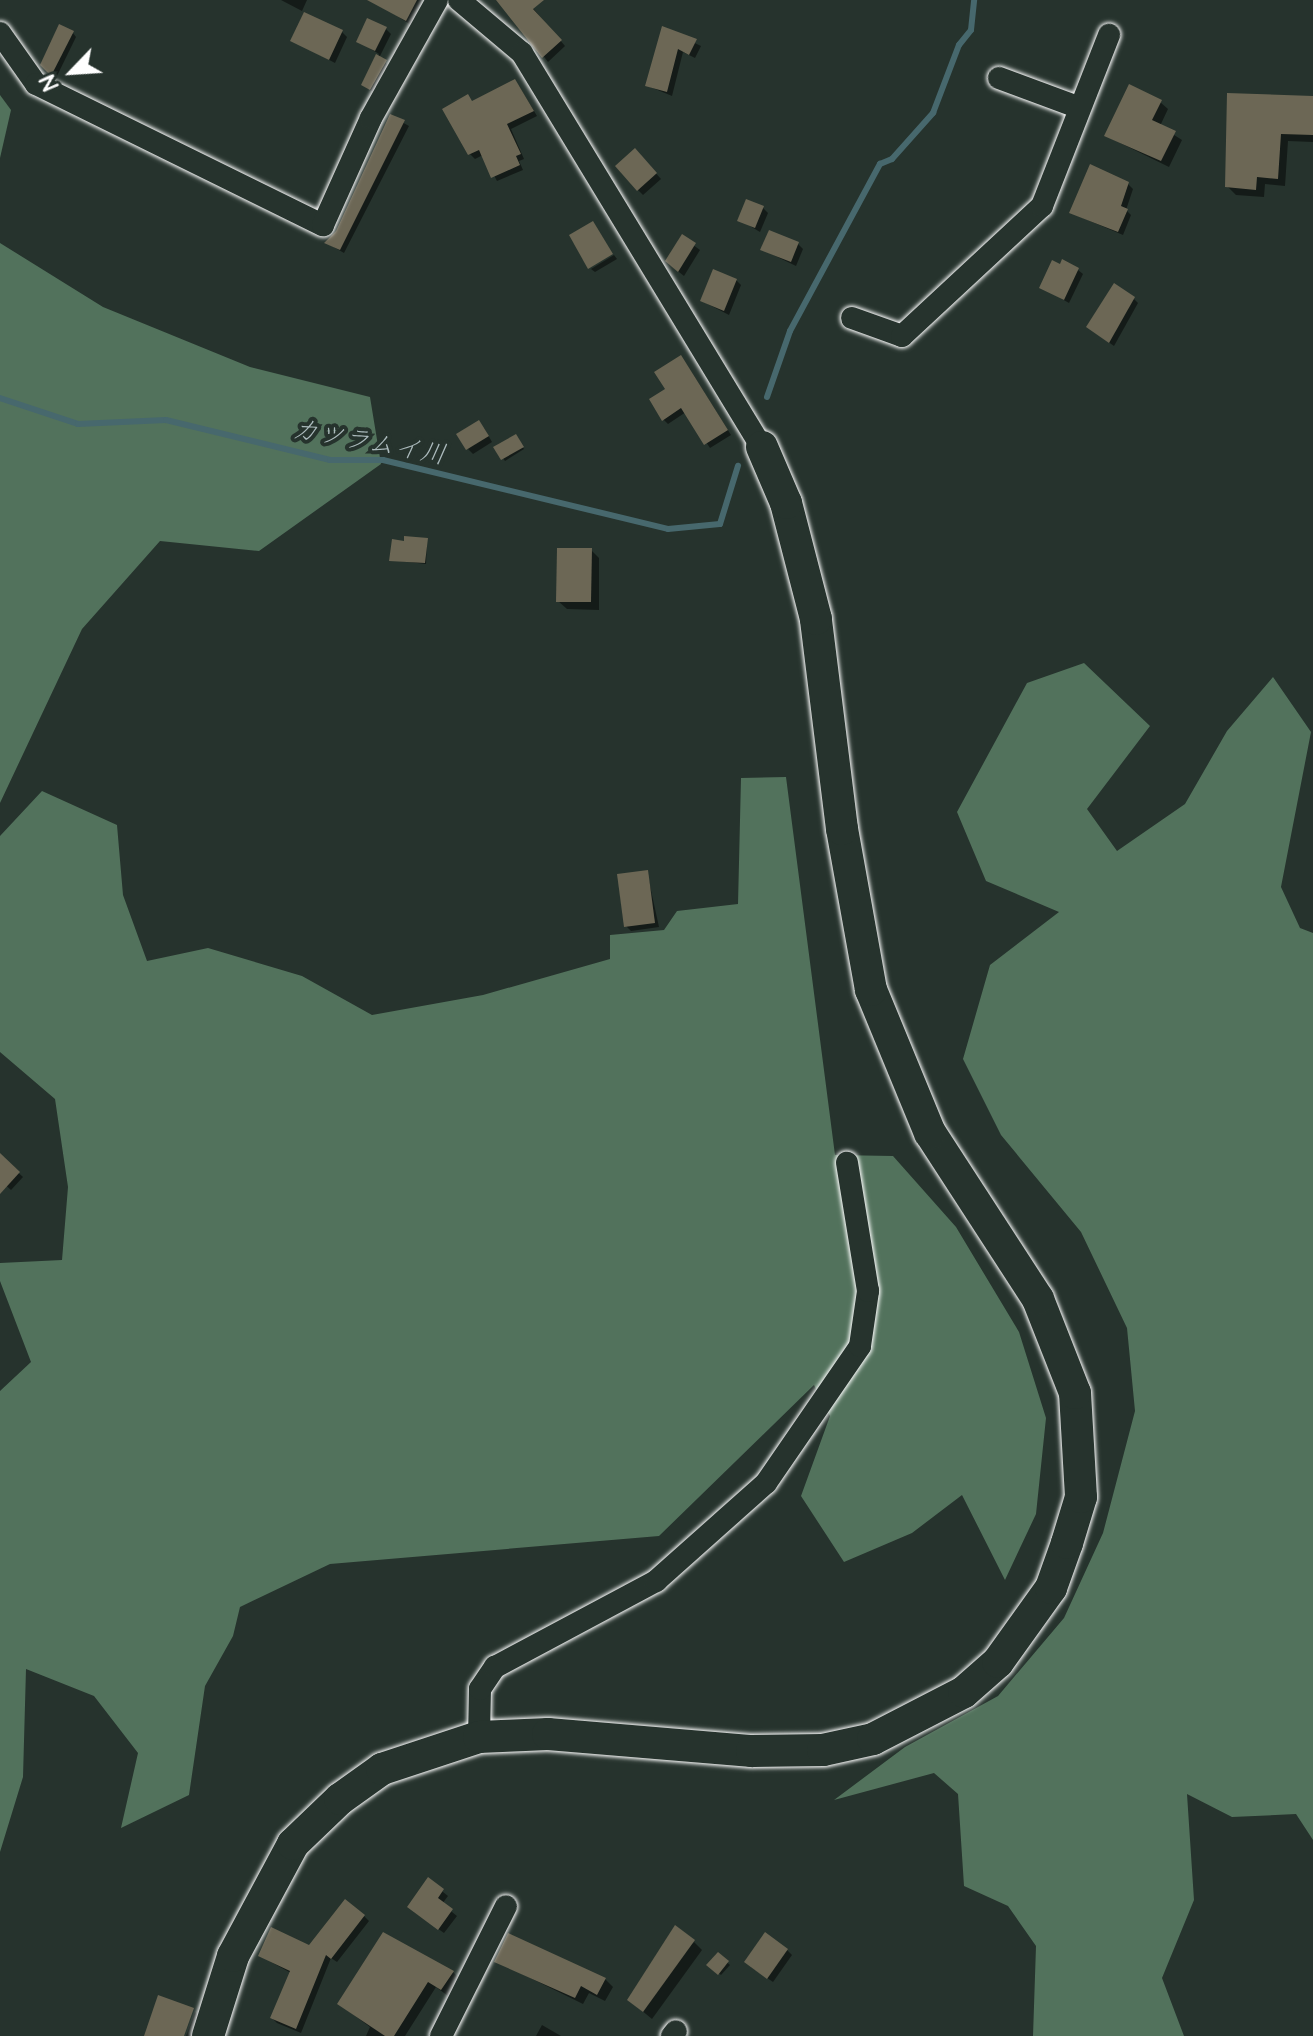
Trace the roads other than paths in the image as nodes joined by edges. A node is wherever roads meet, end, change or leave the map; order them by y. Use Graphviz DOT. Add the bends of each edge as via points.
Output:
graph roads {
  1 [pos="437,0"];
  2 [pos="459,0"];
  3 [pos="0,33"];
  4 [pos="1109,35"];
  5 [pos="999,78"];
  6 [pos="1080,108"];
  7 [pos="852,318"];
  8 [pos="762,447"];
  9 [pos="847,1163"];
  10 [pos="479,1737"];
  11 [pos="506,1906"];
  12 [pos="208,2036"];
  13 [pos="441,2036"];
  1 -- 3 [label="street" via="371,118 323,225 36,84"];
  2 -- 8 [label="street" via="522,53"];
  4 -- 6 [label="street"];
  5 -- 6 [label="street"];
  6 -- 7 [label="street" via="1042,206 902,336"];
  8 -- 10 [label="street" via="786,503 813,605 855,920 871,990 930,1133 1038,1299 1060,1346 1075,1393 1081,1497 1051,1588 998,1662 964,1692 873,1739 823,1750 752,1751 548,1734"];
  9 -- 10 [label="street" via="868,1291 860,1346 766,1483 656,1581 495,1667 480,1689"];
  10 -- 12 [label="street" via="382,1769 340,1799 293,1844 233,1956"];
  11 -- 13 [label="street"];
}
